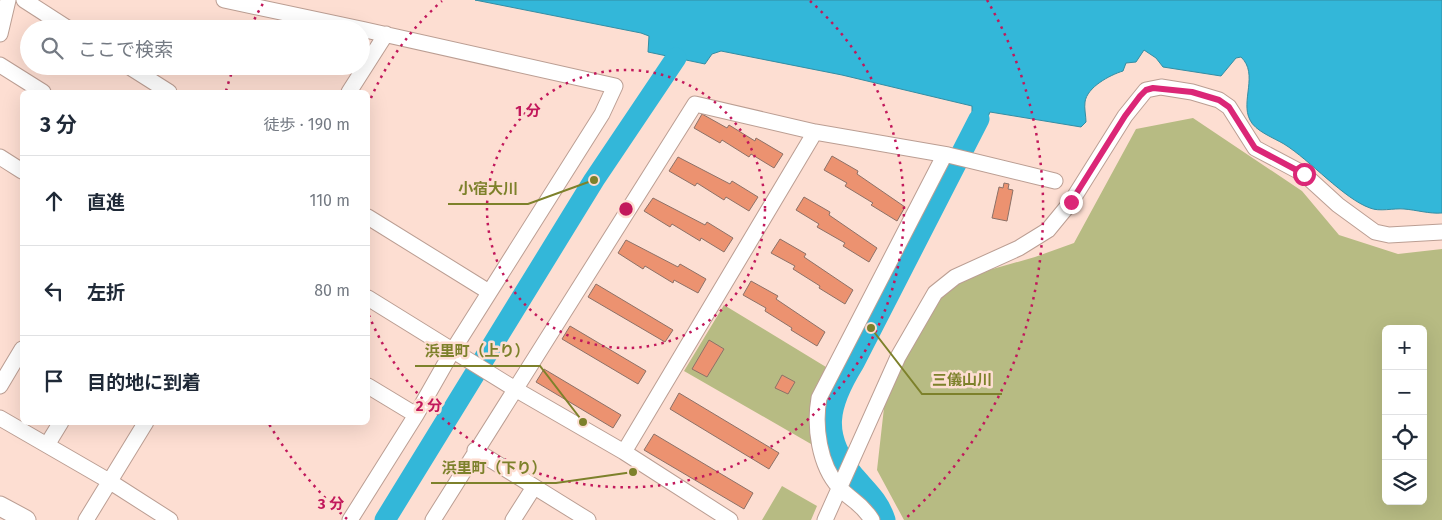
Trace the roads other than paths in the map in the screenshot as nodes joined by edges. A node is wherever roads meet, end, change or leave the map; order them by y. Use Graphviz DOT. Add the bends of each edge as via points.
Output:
graph roads {
  1 [pos="8,0"];
  2 [pos="24,0"];
  3 [pos="224,0"];
  4 [pos="55,20"];
  5 [pos="318,20"];
  6 [pos="370,31"];
  7 [pos="0,34"];
  8 [pos="386,34"];
  9 [pos="370,60"];
  10 [pos="0,65"];
  11 [pos="142,75"];
  12 [pos="361,75"];
  13 [pos="40,90"];
  14 [pos="166,90"];
  15 [pos="351,90"];
  16 [pos="815,132"];
  17 [pos="946,155"];
  18 [pos="0,157"];
  19 [pos="20,170"];
  20 [pos="1055,181"];
  21 [pos="370,219"];
  22 [pos="1442,232"];
  23 [pos="490,292"];
  24 [pos="370,299"];
  25 [pos="456,351"];
  26 [pos="20,352"];
  27 [pos="0,386"];
  28 [pos="370,387"];
  29 [pos="511,387"];
  30 [pos="416,415"];
  31 [pos="0,418"];
  32 [pos="59,425"];
  33 [pos="144,425"];
  34 [pos="47,445"];
  35 [pos="475,450"];
  36 [pos="624,452"];
  37 [pos="109,482"];
  38 [pos="840,485"];
  39 [pos="534,487"];
  40 [pos="0,506"];
  41 [pos="26,520"];
  42 [pos="86,520"];
  43 [pos="170,520"];
  44 [pos="350,520"];
  45 [pos="433,520"];
  46 [pos="513,520"];
  47 [pos="588,520"];
  48 [pos="730,520"];
  49 [pos="825,520"];
  50 [pos="872,520"];
  1 -- 7 [label="street"];
  2 -- 4 [label="street"];
  3 -- 5 [label="street"];
  6 -- 8 [label="street"];
  8 -- 9 [label="street"];
  8 -- 23 [label="street" via="615,86 602,114"];
  10 -- 13 [label="street"];
  11 -- 14 [label="street"];
  12 -- 15 [label="street"];
  16 -- 17 [label="street"];
  16 -- 29 [label="street" via="695,104"];
  16 -- 36 [label="street"];
  17 -- 20 [label="street"];
  17 -- 38 [label="street" via="819,398 819,442 827,467"];
  18 -- 19 [label="street"];
  21 -- 23 [label="street"];
  22 -- 38 [label="street" via="1389,235 1375,232 1304,174 1255,148 1229,107 1219,100 1161,87 1146,90 1125,116 1071,202 1048,230 1019,248 955,277 935,293 898,357"];
  23 -- 25 [label="street"];
  24 -- 25 [label="street"];
  25 -- 29 [label="street"];
  25 -- 30 [label="street"];
  26 -- 27 [label="street"];
  28 -- 30 [label="street"];
  29 -- 35 [label="street"];
  29 -- 36 [label="street"];
  30 -- 44 [label="street"];
  31 -- 34 [label="street"];
  32 -- 34 [label="street"];
  33 -- 37 [label="street"];
  34 -- 37 [label="street"];
  35 -- 39 [label="street"];
  35 -- 45 [label="street"];
  36 -- 48 [label="street"];
  37 -- 42 [label="street"];
  37 -- 43 [label="street"];
  38 -- 49 [label="street"];
  38 -- 50 [label="street" via="864,506"];
  39 -- 46 [label="street"];
  39 -- 47 [label="street"];
  40 -- 41 [label="main road"];
}
